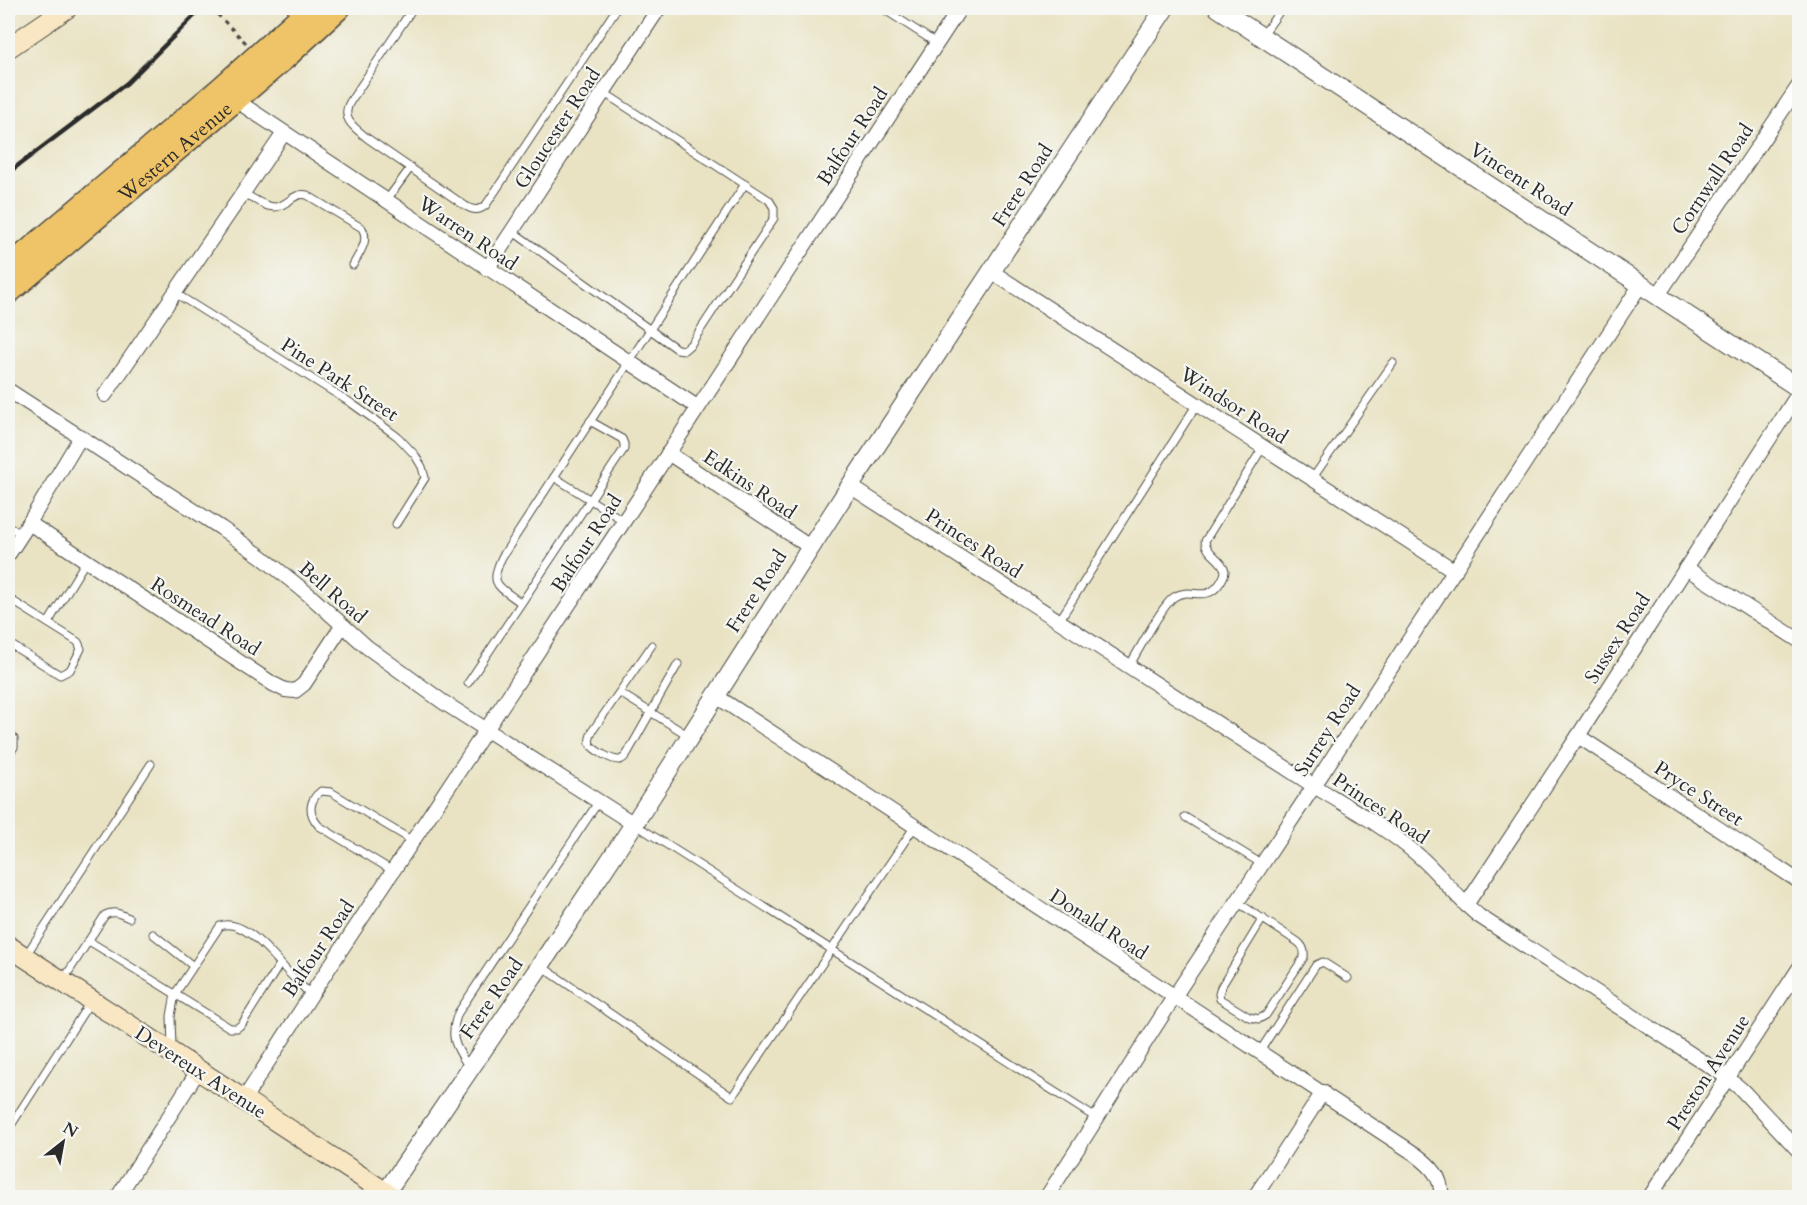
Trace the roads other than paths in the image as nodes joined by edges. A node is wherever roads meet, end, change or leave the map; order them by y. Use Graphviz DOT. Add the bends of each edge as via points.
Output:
graph roads {
  1 [pos="67,8"];
  2 [pos="310,8"];
  3 [pos="339,8"];
  4 [pos="413,8"];
  5 [pos="617,8"];
  6 [pos="659,8"];
  7 [pos="882,8"];
  8 [pos="960,8"];
  9 [pos="1165,8"];
  10 [pos="1218,8"];
  11 [pos="1282,8"];
  12 [pos="1262,36"];
  13 [pos="936,43"];
  14 [pos="8,48"];
  15 [pos="1800,84"];
  16 [pos="603,92"];
  17 [pos="227,94"];
  18 [pos="284,133"];
  19 [pos="411,167"];
  20 [pos="745,184"];
  21 [pos="243,193"];
  22 [pos="386,201"];
  23 [pos="512,231"];
  24 [pos="352,265"];
  25 [pos="8,268"];
  26 [pos="487,269"];
  27 [pos="992,272"];
  28 [pos="1641,284"];
  29 [pos="8,293"];
  30 [pos="175,293"];
  31 [pos="1658,295"];
  32 [pos="650,330"];
  33 [pos="628,362"];
  34 [pos="1393,363"];
  35 [pos="8,390"];
  36 [pos="1800,390"];
  37 [pos="105,395"];
  38 [pos="1197,405"];
  39 [pos="697,407"];
  40 [pos="590,421"];
  41 [pos="80,438"];
  42 [pos="1263,447"];
  43 [pos="668,453"];
  44 [pos="554,477"];
  45 [pos="1312,479"];
  46 [pos="850,486"];
  47 [pos="590,500"];
  48 [pos="624,521"];
  49 [pos="396,524"];
  50 [pos="8,525"];
  51 [pos="25,529"];
  52 [pos="810,547"];
  53 [pos="8,555"];
  54 [pos="86,561"];
  55 [pos="1686,568"];
  56 [pos="1455,571"];
  57 [pos="8,598"];
  58 [pos="521,603"];
  59 [pos="1059,621"];
  60 [pos="48,623"];
  61 [pos="342,626"];
  62 [pos="1800,641"];
  63 [pos="8,643"];
  64 [pos="652,645"];
  65 [pos="678,664"];
  66 [pos="1129,666"];
  67 [pos="468,683"];
  68 [pos="620,693"];
  69 [pos="716,696"];
  70 [pos="651,712"];
  71 [pos="487,729"];
  72 [pos="8,730"];
  73 [pos="1578,736"];
  74 [pos="690,737"];
  75 [pos="8,756"];
  76 [pos="152,764"];
  77 [pos="1314,786"];
  78 [pos="599,801"];
  79 [pos="1185,817"];
  80 [pos="634,824"];
  81 [pos="915,826"];
  82 [pos="413,841"];
  83 [pos="1262,864"];
  84 [pos="393,872"];
  85 [pos="1800,882"];
  86 [pos="1237,902"];
  87 [pos="1466,906"];
  88 [pos="129,918"];
  89 [pos="1263,918"];
  90 [pos="153,934"];
  91 [pos="88,941"];
  92 [pos="8,946"];
  93 [pos="25,957"];
  94 [pos="280,963"];
  95 [pos="193,966"];
  96 [pos="540,966"];
  97 [pos="1800,968"];
  98 [pos="1348,978"];
  99 [pos="63,981"];
  100 [pos="175,994"];
  101 [pos="310,995"];
  102 [pos="1174,997"];
  103 [pos="92,1000"];
  104 [pos="1260,1051"];
  105 [pos="172,1054"];
  106 [pos="469,1068"];
  107 [pos="198,1071"];
  108 [pos="1728,1078"];
  109 [pos="1323,1092"];
  110 [pos="244,1099"];
  111 [pos="1096,1118"];
  112 [pos="8,1130"];
  113 [pos="1800,1152"];
  114 [pos="387,1196"];
  115 [pos="117,1197"];
  116 [pos="1046,1197"];
  117 [pos="1254,1197"];
  118 [pos="1441,1197"];
  119 [pos="1649,1197"];
  1 -- 14 [label="main road"];
  2 -- 17 [label="main road, Western Avenue" via="258,55"];
  3 -- 17 [label="main road, Western Avenue" via="285,58"];
  4 -- 19 [label="lane" via="346,108 353,127"];
  5 -- 19 [label="lane" via="481,209 470,209"];
  6 -- 16 [label="street, Gloucester Road"];
  7 -- 13 [label="lane"];
  8 -- 13 [label="street, Balfour Road"];
  9 -- 27 [label="street, Frere Road"];
  10 -- 12 [label="street, Vincent Road"];
  11 -- 12 [label="lane"];
  12 -- 28 [label="street, Vincent Road"];
  13 -- 39 [label="street, Balfour Road"];
  15 -- 31 [label="street, Cornwall Road"];
  16 -- 20 [label="lane"];
  16 -- 23 [label="street, Gloucester Road"];
  17 -- 18 [label="street, Warren Road"];
  17 -- 25 [label="main road, Western Avenue"];
  17 -- 29 [label="main road, Western Avenue"];
  18 -- 21 [label="street"];
  18 -- 22 [label="street, Warren Road"];
  19 -- 22 [label="lane"];
  20 -- 32 [label="lane"];
  20 -- 32 [label="lane" via="769,200 774,218 698,335 684,350"];
  21 -- 24 [label="lane" via="273,207 295,195 307,195 362,228 366,240"];
  21 -- 30 [label="street"];
  22 -- 26 [label="street, Warren Road"];
  23 -- 26 [label="street, Gloucester Road"];
  23 -- 32 [label="lane"];
  26 -- 33 [label="street, Warren Road"];
  27 -- 38 [label="street, Windsor Road"];
  27 -- 46 [label="street, Frere Road"];
  28 -- 31 [label="street, Vincent Road"];
  28 -- 56 [label="street, Surrey Road"];
  30 -- 37 [label="street"];
  30 -- 49 [label="lane, Pine Park Street" via="351,403 398,437 422,467 425,478"];
  31 -- 36 [label="street, Vincent Road"];
  32 -- 33 [label="lane"];
  33 -- 39 [label="street, Warren Road"];
  33 -- 40 [label="lane"];
  34 -- 45 [label="lane"];
  35 -- 41 [label="street, Bell Road"];
  36 -- 55 [label="street, Sussex Road"];
  38 -- 42 [label="street, Windsor Road"];
  38 -- 59 [label="lane"];
  39 -- 43 [label="street, Balfour Road"];
  40 -- 44 [label="lane"];
  40 -- 47 [label="lane" via="622,439 624,444 621,455"];
  41 -- 51 [label="street"];
  41 -- 61 [label="street, Bell Road" via="262,557"];
  42 -- 45 [label="street, Windsor Road"];
  42 -- 66 [label="lane" via="1205,541 1223,566 1223,579 1208,594 1180,594 1168,602"];
  43 -- 48 [label="street, Balfour Road"];
  43 -- 52 [label="street, Edkins Road"];
  44 -- 47 [label="lane"];
  44 -- 58 [label="lane" via="494,572 500,587"];
  45 -- 56 [label="street, Windsor Road"];
  46 -- 52 [label="street, Frere Road"];
  46 -- 59 [label="street, Princes Road"];
  47 -- 48 [label="lane"];
  47 -- 58 [label="lane"];
  48 -- 71 [label="street, Balfour Road"];
  50 -- 51 [label="lane"];
  51 -- 53 [label="street"];
  51 -- 54 [label="street, Rosmead Road"];
  52 -- 69 [label="street, Frere Road"];
  54 -- 60 [label="lane"];
  54 -- 61 [label="street, Rosmead Road" via="285,690 295,691 304,684"];
  55 -- 62 [label="street"];
  55 -- 73 [label="street, Sussex Road"];
  56 -- 77 [label="street, Surrey Road"];
  57 -- 60 [label="lane"];
  58 -- 67 [label="lane"];
  59 -- 66 [label="street, Princes Road"];
  60 -- 63 [label="lane" via="80,645 78,657 66,673 57,674"];
  61 -- 71 [label="street, Bell Road" via="399,671"];
  64 -- 68 [label="lane"];
  65 -- 70 [label="lane"];
  66 -- 77 [label="street, Princes Road"];
  68 -- 70 [label="lane"];
  68 -- 70 [label="lane" via="590,738 593,748 610,758 622,759"];
  69 -- 74 [label="street, Frere Road"];
  69 -- 81 [label="street, Donald Road"];
  70 -- 74 [label="lane"];
  71 -- 78 [label="street, Bell Road"];
  71 -- 82 [label="street, Balfour Road"];
  72 -- 75 [label="lane" via="14,739"];
  73 -- 85 [label="street, Pryce Street"];
  73 -- 87 [label="street, Sussex Road"];
  74 -- 80 [label="street, Frere Road"];
  76 -- 93 [label="lane"];
  77 -- 83 [label="street, Surrey Road"];
  77 -- 87 [label="street, Princes Road" via="1403,843"];
  78 -- 80 [label="street, Bell Road"];
  78 -- 106 [label="lane" via="458,1013 453,1035"];
  79 -- 83 [label="lane"];
  80 -- 96 [label="street, Frere Road"];
  80 -- 111 [label="lane"];
  81 -- 96 [label="lane" via="732,1097"];
  81 -- 102 [label="street, Donald Road"];
  82 -- 84 [label="street, Balfour Road"];
  82 -- 84 [label="lane" via="331,792 321,790 315,795 310,811 319,826"];
  83 -- 86 [label="street, Surrey Road"];
  84 -- 101 [label="street, Balfour Road"];
  86 -- 89 [label="lane"];
  86 -- 102 [label="street, Surrey Road"];
  87 -- 108 [label="street, Princes Road"];
  88 -- 91 [label="lane" via="117,912 105,915"];
  89 -- 89 [label="lane" via="1303,946 1304,957 1266,1015 1259,1019 1220,999 1219,994"];
  90 -- 95 [label="lane"];
  91 -- 99 [label="lane"];
  91 -- 100 [label="lane"];
  92 -- 93 [label="main road, Devereux Avenue"];
  93 -- 99 [label="main road, Devereux Avenue"];
  94 -- 95 [label="lane" via="252,935 225,924"];
  94 -- 100 [label="lane" via="237,1028 223,1025"];
  94 -- 101 [label="lane"];
  95 -- 100 [label="lane"];
  96 -- 106 [label="street, Frere Road"];
  97 -- 108 [label="street, Preston Avenue"];
  98 -- 104 [label="lane" via="1323,962 1316,965"];
  99 -- 103 [label="main road, Devereux Avenue"];
  100 -- 105 [label="lane"];
  101 -- 110 [label="street, Balfour Road"];
  102 -- 104 [label="street, Donald Road"];
  102 -- 111 [label="street, Surrey Road"];
  103 -- 105 [label="main road, Devereux Avenue"];
  103 -- 112 [label="lane"];
  104 -- 109 [label="street, Donald Road"];
  105 -- 107 [label="main road, Devereux Avenue"];
  106 -- 114 [label="street, Frere Road"];
  107 -- 110 [label="main road, Devereux Avenue"];
  107 -- 115 [label="street"];
  108 -- 113 [label="street, Princes Road"];
  108 -- 119 [label="street, Preston Avenue"];
  109 -- 117 [label="street"];
  109 -- 118 [label="street, Donald Road" via="1430,1165 1442,1188"];
  110 -- 114 [label="main road, Devereux Avenue"];
  111 -- 116 [label="street, Surrey Road"];
}
